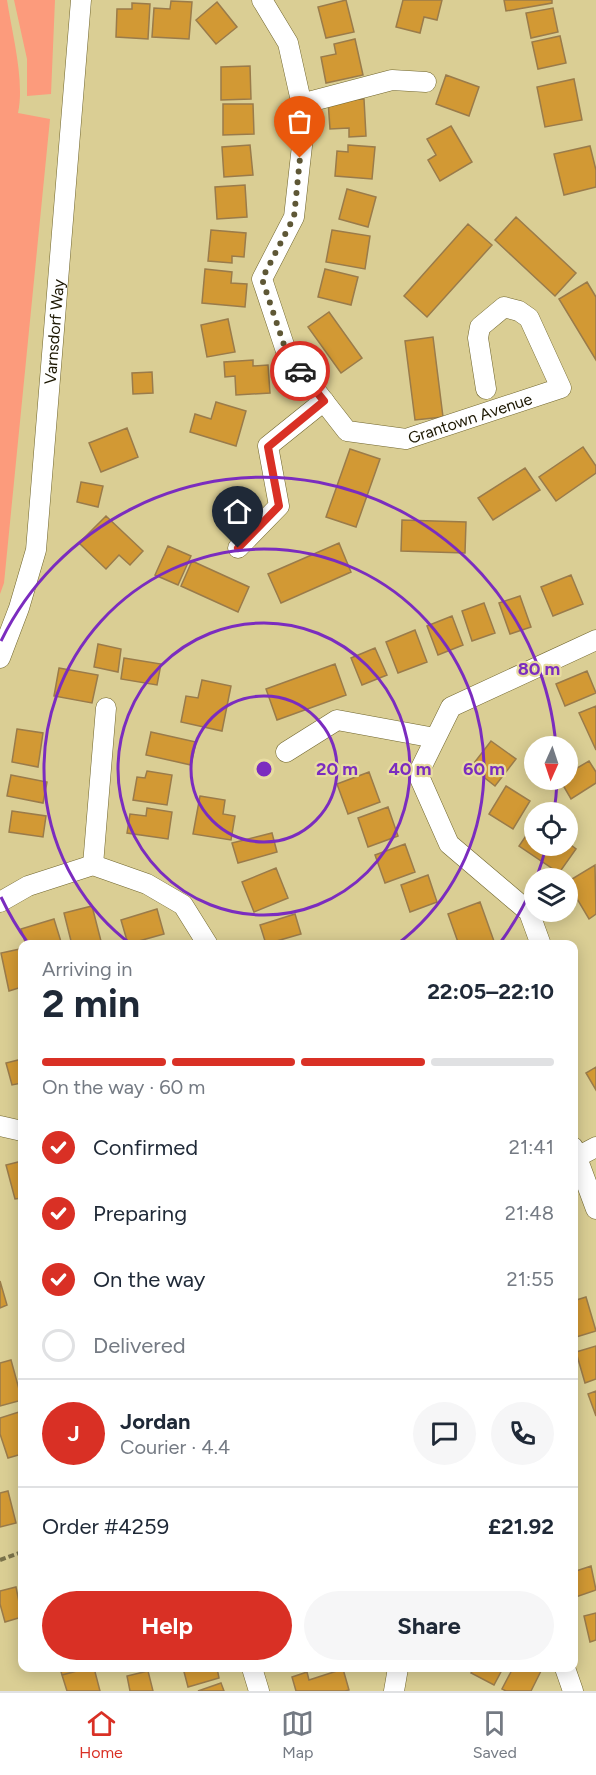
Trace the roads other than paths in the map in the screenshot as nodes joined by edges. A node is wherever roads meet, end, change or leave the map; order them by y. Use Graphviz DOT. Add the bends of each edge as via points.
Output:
graph roads {
  1 [pos="81,0"];
  2 [pos="262,0"];
  3 [pos="426,82"];
  4 [pos="301,104"];
  5 [pos="486,389"];
  6 [pos="324,401"];
  7 [pos="238,548"];
  8 [pos="596,640"];
  9 [pos="0,658"];
  10 [pos="106,708"];
  11 [pos="435,738"];
  12 [pos="286,752"];
  13 [pos="93,865"];
  14 [pos="0,902"];
  15 [pos="205,940"];
  16 [pos="539,940"];
  17 [pos="0,1126"];
  18 [pos="18,1130"];
  19 [pos="596,1147"];
  20 [pos="578,1151"];
  21 [pos="578,1160"];
  22 [pos="596,1209"];
  23 [pos="253,1672"];
  24 [pos="397,1672"];
  25 [pos="566,1672"];
  26 [pos="259,1691"];
  27 [pos="394,1691"];
  28 [pos="573,1691"];
  1 -- 9 [label="street, Varnsdorf Way" via="36,550 20,608"];
  2 -- 4 [label="street, Grantown Avenue" via="288,43"];
  3 -- 4 [label="street" via="392,80"];
  4 -- 6 [label="street, Grantown Avenue" via="304,119 294,217 262,279 287,354"];
  5 -- 6 [label="street, Grantown Avenue" via="478,338 480,327 504,307 519,311 529,318 561,388 406,439 347,431"];
  6 -- 7 [label="street" via="268,447 279,506"];
  8 -- 11 [label="street" via="451,706"];
  10 -- 13 [label="street"];
  11 -- 12 [label="street" via="337,720"];
  11 -- 16 [label="street" via="418,774 449,844 529,912"];
  13 -- 14 [label="street" via="28,886"];
  13 -- 15 [label="street" via="147,884 183,905"];
  17 -- 18 [label="street"];
  19 -- 20 [label="street"];
  21 -- 22 [label="street"];
  23 -- 26 [label="street"];
  24 -- 27 [label="street"];
  25 -- 28 [label="street"];
}
